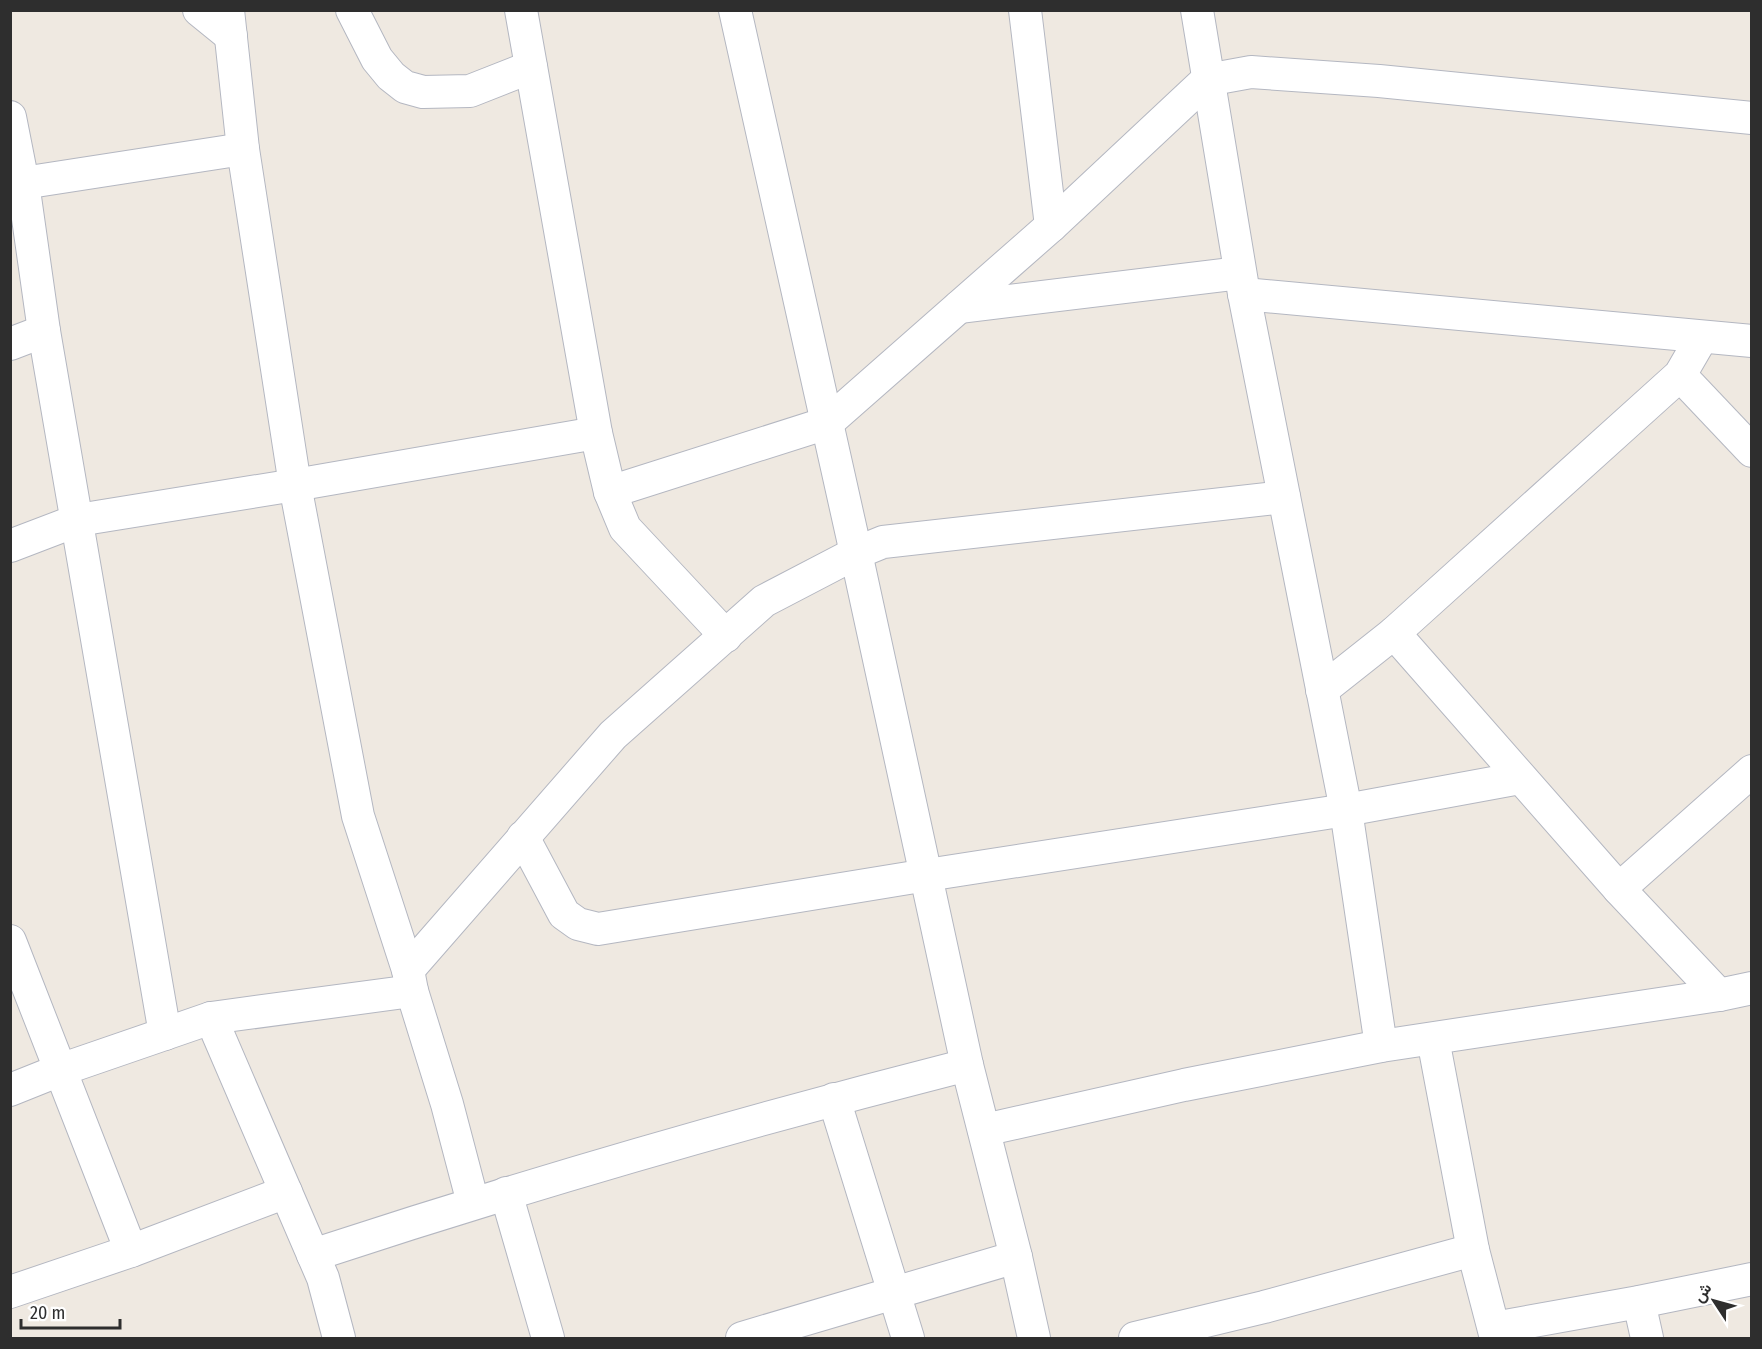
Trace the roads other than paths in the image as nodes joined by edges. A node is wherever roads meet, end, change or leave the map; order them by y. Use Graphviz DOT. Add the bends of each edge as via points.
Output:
graph roads {
  1 [pos="199,10"];
  2 [pos="352,10"];
  3 [pos="520,10"];
  4 [pos="735,10"];
  5 [pos="1025,10"];
  6 [pos="1197,10"];
  7 [pos="229,23"];
  8 [pos="531,67"];
  9 [pos="1208,80"];
  10 [pos="10,117"];
  11 [pos="1752,118"];
  12 [pos="243,149"];
  13 [pos="23,183"];
  14 [pos="1051,226"];
  15 [pos="1242,284"];
  16 [pos="959,307"];
  17 [pos="44,331"];
  18 [pos="1702,336"];
  19 [pos="1752,341"];
  20 [pos="10,344"];
  21 [pos="1680,375"];
  22 [pos="827,423"];
  23 [pos="596,433"];
  24 [pos="1752,451"];
  25 [pos="294,485"];
  26 [pos="610,492"];
  27 [pos="1284,497"];
  28 [pos="78,520"];
  29 [pos="10,546"];
  30 [pos="856,553"];
  31 [pos="1394,633"];
  32 [pos="726,636"];
  33 [pos="1322,690"];
  34 [pos="1752,771"];
  35 [pos="1520,778"];
  36 [pos="1346,810"];
  37 [pos="523,837"];
  38 [pos="927,875"];
  39 [pos="1619,889"];
  40 [pos="10,940"];
  41 [pos="410,980"];
  42 [pos="1752,988"];
  43 [pos="1719,995"];
  44 [pos="211,1018"];
  45 [pos="165,1034"];
  46 [pos="1432,1039"];
  47 [pos="1381,1046"];
  48 [pos="967,1065"];
  49 [pos="60,1070"];
  50 [pos="10,1090"];
  51 [pos="834,1099"];
  52 [pos="984,1130"];
  53 [pos="286,1192"];
  54 [pos="506,1193"];
  55 [pos="473,1203"];
  56 [pos="1473,1250"];
  57 [pos="131,1251"];
  58 [pos="313,1255"];
  59 [pos="1016,1257"];
  60 [pos="1752,1279"];
  61 [pos="10,1292"];
  62 [pos="893,1293"];
  63 [pos="1639,1302"];
  64 [pos="1228,1327"];
  65 [pos="1495,1333"];
  66 [pos="339,1338"];
  67 [pos="548,1338"];
  68 [pos="742,1338"];
  69 [pos="908,1338"];
  70 [pos="1034,1338"];
  71 [pos="1135,1338"];
  72 [pos="1647,1338"];
  1 -- 7 [label="street"];
  2 -- 8 [label="street" via="377,58 405,87 423,92 470,91"];
  3 -- 8 [label="street"];
  4 -- 22 [label="street"];
  5 -- 14 [label="street"];
  6 -- 9 [label="street"];
  7 -- 12 [label="street"];
  8 -- 23 [label="street"];
  9 -- 11 [label="street" via="1251,72"];
  9 -- 14 [label="street"];
  9 -- 15 [label="street"];
  10 -- 13 [label="street"];
  12 -- 13 [label="street"];
  12 -- 25 [label="street"];
  13 -- 17 [label="street"];
  14 -- 16 [label="street"];
  15 -- 16 [label="street"];
  15 -- 18 [label="street"];
  15 -- 27 [label="street"];
  16 -- 22 [label="street"];
  17 -- 20 [label="street"];
  17 -- 28 [label="street"];
  18 -- 19 [label="street"];
  18 -- 21 [label="street"];
  21 -- 24 [label="street"];
  21 -- 31 [label="street"];
  22 -- 26 [label="street"];
  22 -- 30 [label="street"];
  23 -- 25 [label="street"];
  23 -- 26 [label="street"];
  25 -- 28 [label="street"];
  25 -- 41 [label="street" via="358,816"];
  26 -- 32 [label="street" via="625,528"];
  27 -- 30 [label="street" via="883,542"];
  27 -- 33 [label="street"];
  28 -- 29 [label="street"];
  28 -- 45 [label="street"];
  30 -- 32 [label="street" via="764,601"];
  30 -- 38 [label="street"];
  31 -- 33 [label="street"];
  31 -- 35 [label="street"];
  32 -- 37 [label="street" via="613,735"];
  33 -- 36 [label="street"];
  34 -- 39 [label="street"];
  35 -- 36 [label="street"];
  35 -- 39 [label="street"];
  36 -- 38 [label="street"];
  36 -- 47 [label="street"];
  37 -- 38 [label="street" via="564,914 578,924 598,929"];
  37 -- 41 [label="street"];
  38 -- 48 [label="street"];
  39 -- 43 [label="street"];
  40 -- 49 [label="street"];
  41 -- 44 [label="street"];
  41 -- 55 [label="street"];
  42 -- 43 [label="street"];
  43 -- 46 [label="street"];
  44 -- 45 [label="street"];
  44 -- 53 [label="street"];
  45 -- 49 [label="street"];
  46 -- 47 [label="street"];
  46 -- 56 [label="street"];
  47 -- 52 [label="street"];
  48 -- 51 [label="street"];
  48 -- 52 [label="street"];
  49 -- 50 [label="street"];
  49 -- 57 [label="street"];
  51 -- 54 [label="street"];
  51 -- 62 [label="street"];
  52 -- 59 [label="street"];
  53 -- 57 [label="street"];
  53 -- 58 [label="street"];
  54 -- 55 [label="street"];
  54 -- 67 [label="street"];
  55 -- 58 [label="street"];
  56 -- 64 [label="street"];
  56 -- 65 [label="street"];
  57 -- 61 [label="street"];
  58 -- 66 [label="street"];
  59 -- 62 [label="street"];
  59 -- 70 [label="street"];
  60 -- 63 [label="street"];
  62 -- 68 [label="street"];
  62 -- 69 [label="street"];
  63 -- 65 [label="street"];
  63 -- 72 [label="street"];
  64 -- 71 [label="street"];
}
